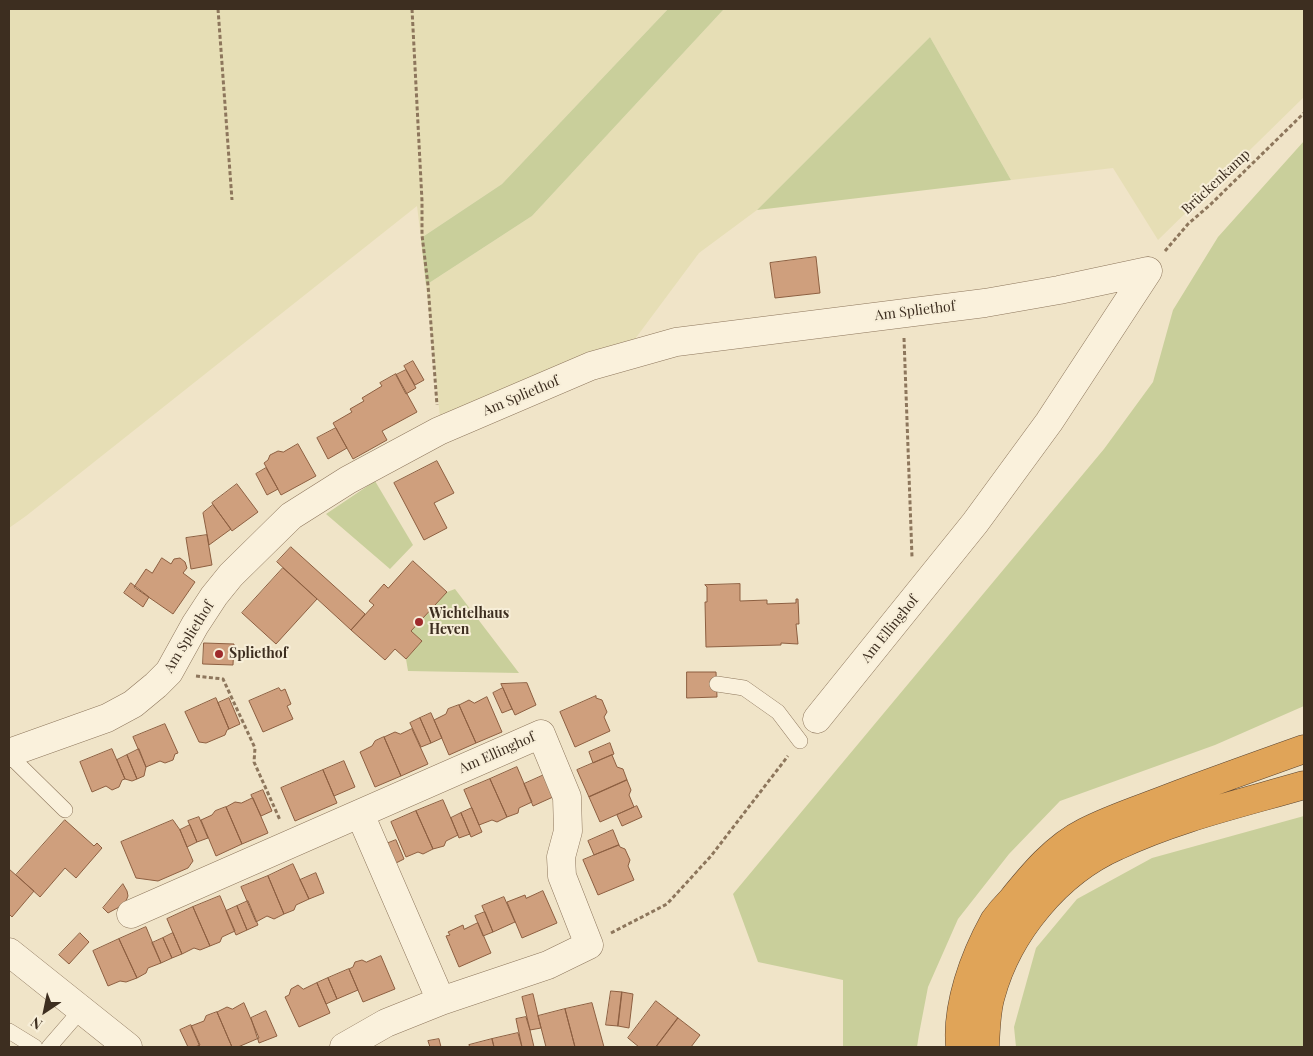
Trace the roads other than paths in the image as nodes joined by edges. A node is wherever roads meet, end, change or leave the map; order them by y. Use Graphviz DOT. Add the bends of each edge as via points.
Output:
graph roads {
  1 [pos="1148,270"];
  2 [pos="717,684"];
  3 [pos="817,719"];
  4 [pos="800,741"];
  5 [pos="1304,749"];
  6 [pos="9,754"];
  7 [pos="1304,785"];
  8 [pos="65,810"];
  9 [pos="360,814"];
  10 [pos="131,914"];
  11 [pos="9,952"];
  12 [pos="441,1001"];
  13 [pos="80,1010"];
  14 [pos="9,1031"];
  15 [pos="35,1047"];
  16 [pos="49,1047"];
  17 [pos="128,1047"];
  18 [pos="344,1047"];
  19 [pos="960,1047"];
  20 [pos="985,1047"];
  1 -- 3 [label="street, Am Ellinghof" via="1049,422 975,523"];
  1 -- 6 [label="street, Am Spliethof" via="985,303 676,342 591,366 439,431 348,480 285,520 214,596 169,672 133,704 107,718"];
  2 -- 4 [label="lane" via="744,688 778,712"];
  5 -- 19 [label="highway" via="1122,816 1084,832 1052,855 996,919 980,948 962,1009"];
  6 -- 8 [label="lane"];
  7 -- 20 [label="highway" via="1175,823 1116,846 1075,871 1026,922 1006,955 991,995"];
  9 -- 10 [label="street, Am Ellinghof"];
  9 -- 12 [label="street"];
  9 -- 12 [label="street, Am Ellinghof" via="541,734 567,797 568,832 561,857 562,876 589,945 548,965"];
  11 -- 13 [label="street"];
  12 -- 18 [label="street" via="386,1023"];
  13 -- 16 [label="lane"];
  13 -- 17 [label="street"];
  14 -- 15 [label="lane"];
}
